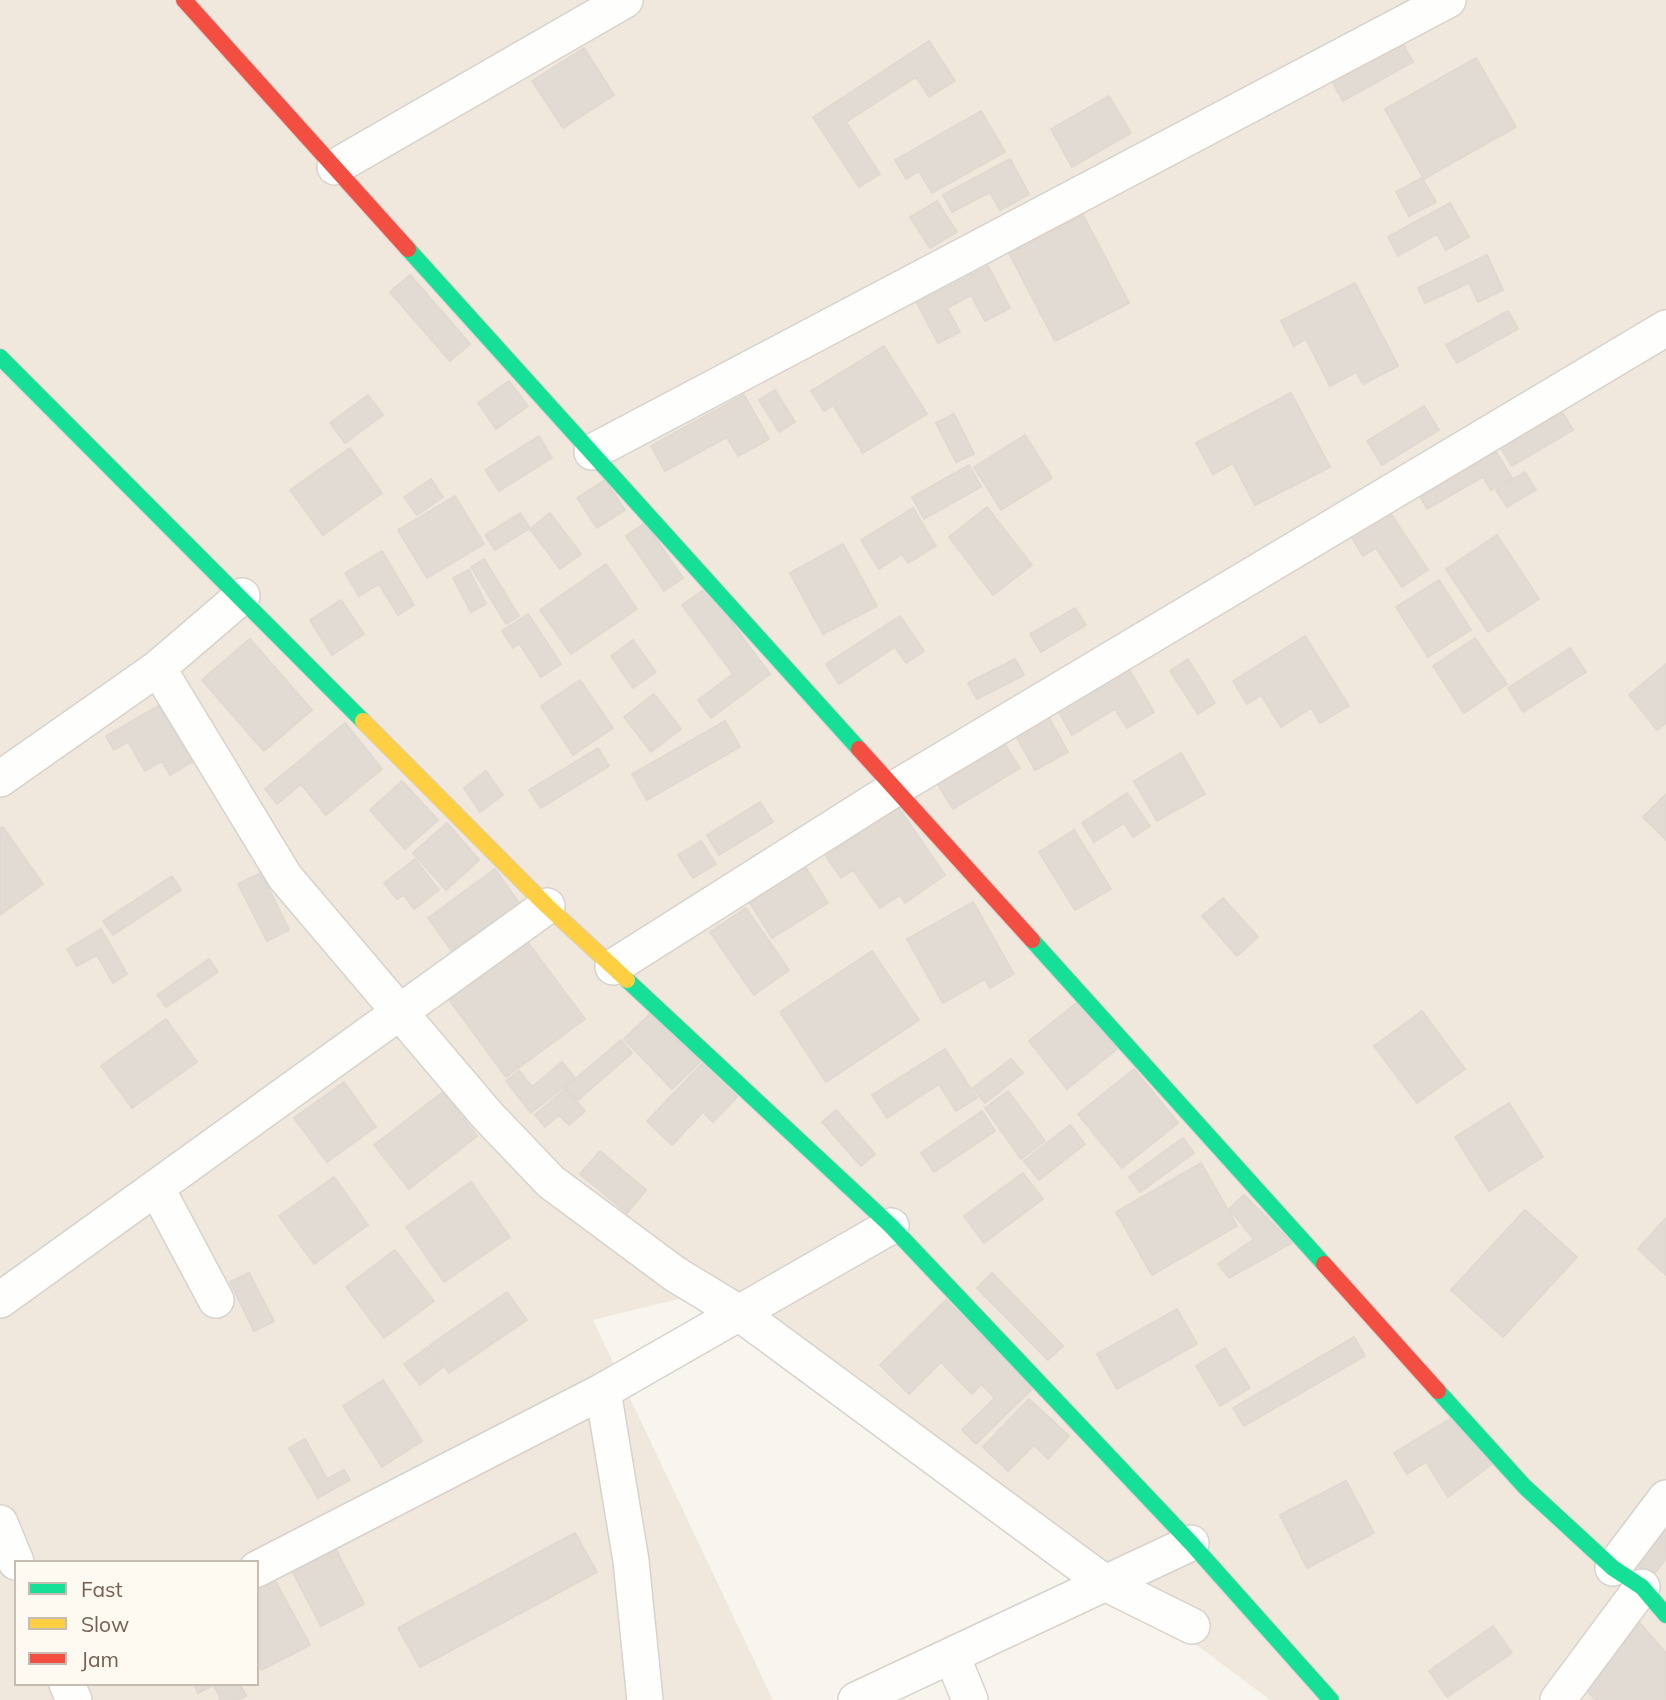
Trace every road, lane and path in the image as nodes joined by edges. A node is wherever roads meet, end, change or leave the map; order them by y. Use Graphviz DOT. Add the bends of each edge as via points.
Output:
graph roads {
  1 [pos="184,0"];
  2 [pos="625,0"];
  3 [pos="1448,0"];
  4 [pos="335,167"];
  5 [pos="1666,328"];
  6 [pos="0,357"];
  7 [pos="592,452"];
  8 [pos="242,596"];
  9 [pos="158,668"];
  10 [pos="0,779"];
  11 [pos="894,789"];
  12 [pos="547,906"];
  13 [pos="613,967"];
  14 [pos="400,1012"];
  15 [pos="157,1189"];
  16 [pos="891,1226"];
  17 [pos="0,1300"];
  18 [pos="216,1300"];
  19 [pos="739,1313"];
  20 [pos="603,1391"];
  21 [pos="1666,1498"];
  22 [pos="0,1522"];
  23 [pos="1191,1543"];
  24 [pos="15,1560"];
  25 [pos="259,1568"];
  26 [pos="1613,1568"];
  27 [pos="1105,1583"];
  28 [pos="1642,1587"];
  29 [pos="1666,1615"];
  30 [pos="1192,1626"];
  31 [pos="952,1656"];
  32 [pos="646,1700"];
  33 [pos="856,1700"];
  34 [pos="970,1700"];
  35 [pos="1331,1700"];
  36 [pos="1558,1700"];
  1 -- 4 [label="street"];
  2 -- 4 [label="street"];
  3 -- 7 [label="street"];
  4 -- 7 [label="street"];
  5 -- 11 [label="street"];
  6 -- 8 [label="street"];
  7 -- 11 [label="street"];
  8 -- 9 [label="street"];
  8 -- 12 [label="street"];
  9 -- 10 [label="street"];
  9 -- 14 [label="street" via="285,877"];
  11 -- 13 [label="street"];
  11 -- 26 [label="street" via="1525,1487"];
  12 -- 13 [label="street"];
  12 -- 14 [label="street"];
  13 -- 16 [label="street"];
  14 -- 15 [label="street"];
  14 -- 19 [label="street" via="551,1182 675,1274"];
  15 -- 17 [label="street"];
  15 -- 18 [label="street"];
  16 -- 19 [label="street"];
  16 -- 23 [label="street"];
  19 -- 20 [label="street"];
  19 -- 27 [label="street"];
  20 -- 25 [label="street"];
  20 -- 32 [label="street" via="631,1561"];
  21 -- 26 [label="street"];
  22 -- 24 [label="street"];
  23 -- 27 [label="street"];
  23 -- 35 [label="street"];
  26 -- 28 [label="street"];
  27 -- 30 [label="street"];
  27 -- 31 [label="street"];
  28 -- 29 [label="street"];
  28 -- 36 [label="street"];
  31 -- 33 [label="street"];
  31 -- 34 [label="street"];
}
